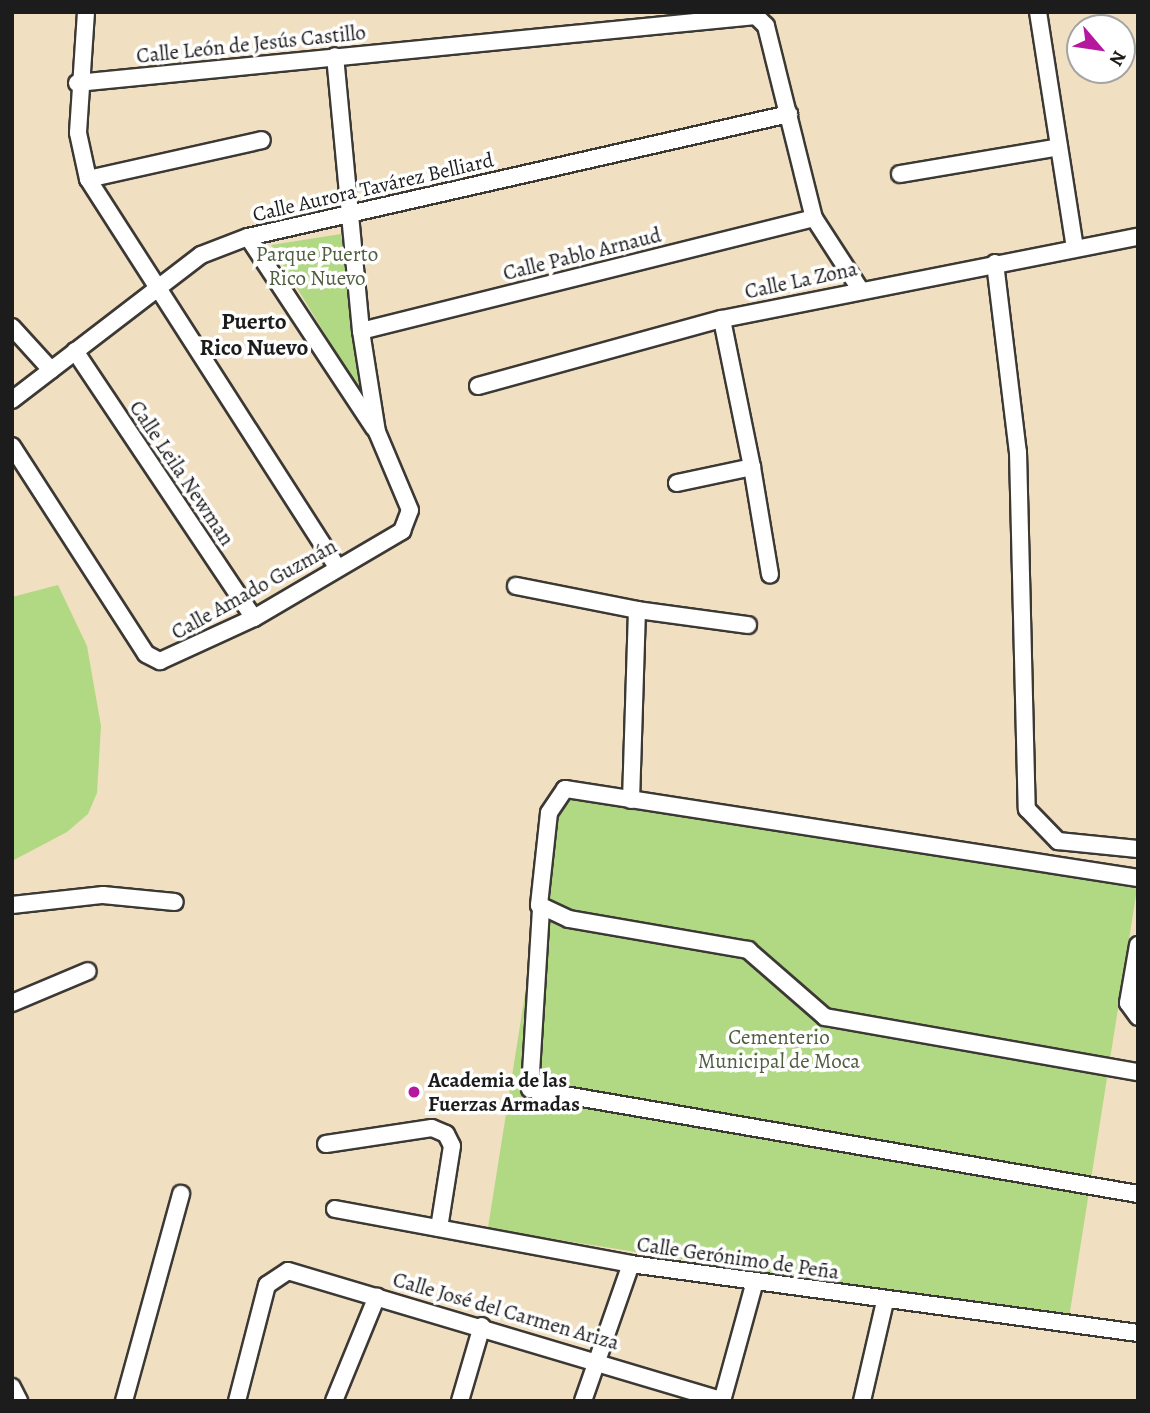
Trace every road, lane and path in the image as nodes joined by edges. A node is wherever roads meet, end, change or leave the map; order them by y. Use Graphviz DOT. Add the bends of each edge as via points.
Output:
graph roads {
  1 [pos="86,12"];
  2 [pos="1038,12"];
  3 [pos="335,56"];
  4 [pos="77,83"];
  5 [pos="789,114"];
  6 [pos="262,140"];
  7 [pos="1059,147"];
  8 [pos="900,174"];
  9 [pos="88,179"];
  10 [pos="349,215"];
  11 [pos="814,218"];
  12 [pos="248,237"];
  13 [pos="1138,237"];
  14 [pos="1075,247"];
  15 [pos="995,263"];
  16 [pos="860,289"];
  17 [pos="158,291"];
  18 [pos="722,319"];
  19 [pos="12,327"];
  20 [pos="361,331"];
  21 [pos="75,351"];
  22 [pos="51,370"];
  23 [pos="478,386"];
  24 [pos="12,400"];
  25 [pos="377,432"];
  26 [pos="12,446"];
  27 [pos="752,467"];
  28 [pos="677,483"];
  29 [pos="337,566"];
  30 [pos="770,575"];
  31 [pos="516,586"];
  32 [pos="637,610"];
  33 [pos="254,618"];
  34 [pos="748,625"];
  35 [pos="631,800"];
  36 [pos="1138,849"];
  37 [pos="1138,878"];
  38 [pos="175,902"];
  39 [pos="12,905"];
  40 [pos="541,909"];
  41 [pos="1138,944"];
  42 [pos="88,971"];
  43 [pos="12,1003"];
  44 [pos="1138,1017"];
  45 [pos="1138,1072"];
  46 [pos="326,1144"];
  47 [pos="181,1194"];
  48 [pos="1138,1194"];
  49 [pos="335,1209"];
  50 [pos="439,1228"];
  51 [pos="631,1264"];
  52 [pos="755,1281"];
  53 [pos="377,1296"];
  54 [pos="885,1301"];
  55 [pos="482,1326"];
  56 [pos="1138,1333"];
  57 [pos="596,1359"];
  58 [pos="12,1387"];
  59 [pos="19,1401"];
  60 [pos="124,1401"];
  61 [pos="237,1401"];
  62 [pos="334,1401"];
  63 [pos="460,1401"];
  64 [pos="583,1401"];
  65 [pos="722,1401"];
  66 [pos="862,1401"];
  1 -- 4 [label="street"];
  2 -- 7 [label="street"];
  3 -- 4 [label="street, Calle León de Jesús Castillo"];
  3 -- 5 [label="street, Calle León de Jesús Castillo" via="763,20"];
  3 -- 10 [label="street"];
  4 -- 9 [label="street" via="78,132"];
  5 -- 10 [label="street, Calle Aurora Tavárez Belliard"];
  5 -- 11 [label="street"];
  6 -- 9 [label="street"];
  7 -- 8 [label="street"];
  7 -- 14 [label="street"];
  9 -- 17 [label="street"];
  10 -- 12 [label="street, Calle Aurora Tavárez Belliard"];
  10 -- 20 [label="street"];
  11 -- 16 [label="street"];
  11 -- 20 [label="street, Calle Pablo Arnaud"];
  12 -- 17 [label="street, Calle Aurora Tavárez Belliard" via="201,255"];
  12 -- 25 [label="street"];
  13 -- 14 [label="street, Calle La Zona"];
  14 -- 15 [label="street, Calle La Zona"];
  15 -- 16 [label="street, Calle La Zona"];
  15 -- 36 [label="street" via="1018,453 1027,809 1058,841"];
  16 -- 18 [label="street, Calle La Zona"];
  17 -- 21 [label="street, Calle Aurora Tavárez Belliard"];
  17 -- 29 [label="street"];
  18 -- 23 [label="street, Calle La Zona"];
  18 -- 27 [label="street"];
  19 -- 22 [label="street"];
  20 -- 25 [label="street"];
  21 -- 22 [label="street, Calle Aurora Tavárez Belliard"];
  21 -- 33 [label="street, Calle Leila Newman"];
  22 -- 24 [label="street, Calle Aurora Tavárez Belliard"];
  25 -- 29 [label="street, Calle Amado Guzmán" via="410,521"];
  26 -- 33 [label="street, Calle Amado Guzmán" via="146,654 176,658"];
  27 -- 28 [label="street"];
  27 -- 30 [label="street"];
  29 -- 33 [label="street, Calle Amado Guzmán"];
  31 -- 32 [label="street"];
  32 -- 34 [label="street"];
  32 -- 35 [label="street"];
  35 -- 37 [label="street"];
  35 -- 40 [label="street" via="565,789 555,798"];
  38 -- 39 [label="street" via="103,895"];
  40 -- 45 [label="street" via="748,950 825,1017"];
  40 -- 48 [label="street" via="530,1088"];
  41 -- 44 [label="street" via="1128,1003"];
  42 -- 43 [label="street"];
  46 -- 50 [label="street" via="432,1128 446,1134 452,1146"];
  47 -- 60 [label="street"];
  49 -- 50 [label="street, Calle Gerónimo de Peña"];
  50 -- 51 [label="street, Calle Gerónimo de Peña"];
  51 -- 52 [label="street, Calle Gerónimo de Peña"];
  51 -- 57 [label="street"];
  52 -- 54 [label="street, Calle Gerónimo de Peña"];
  52 -- 65 [label="street"];
  53 -- 55 [label="street, Calle José del Carmen Ariza"];
  53 -- 61 [label="street, Calle José del Carmen Ariza" via="300,1273 276,1275 262,1298"];
  53 -- 62 [label="street"];
  54 -- 56 [label="street, Calle Gerónimo de Peña"];
  54 -- 66 [label="street"];
  55 -- 57 [label="street, Calle José del Carmen Ariza"];
  55 -- 63 [label="street"];
  57 -- 64 [label="street"];
  57 -- 65 [label="street, Calle José del Carmen Ariza"];
  58 -- 59 [label="street"];
}
